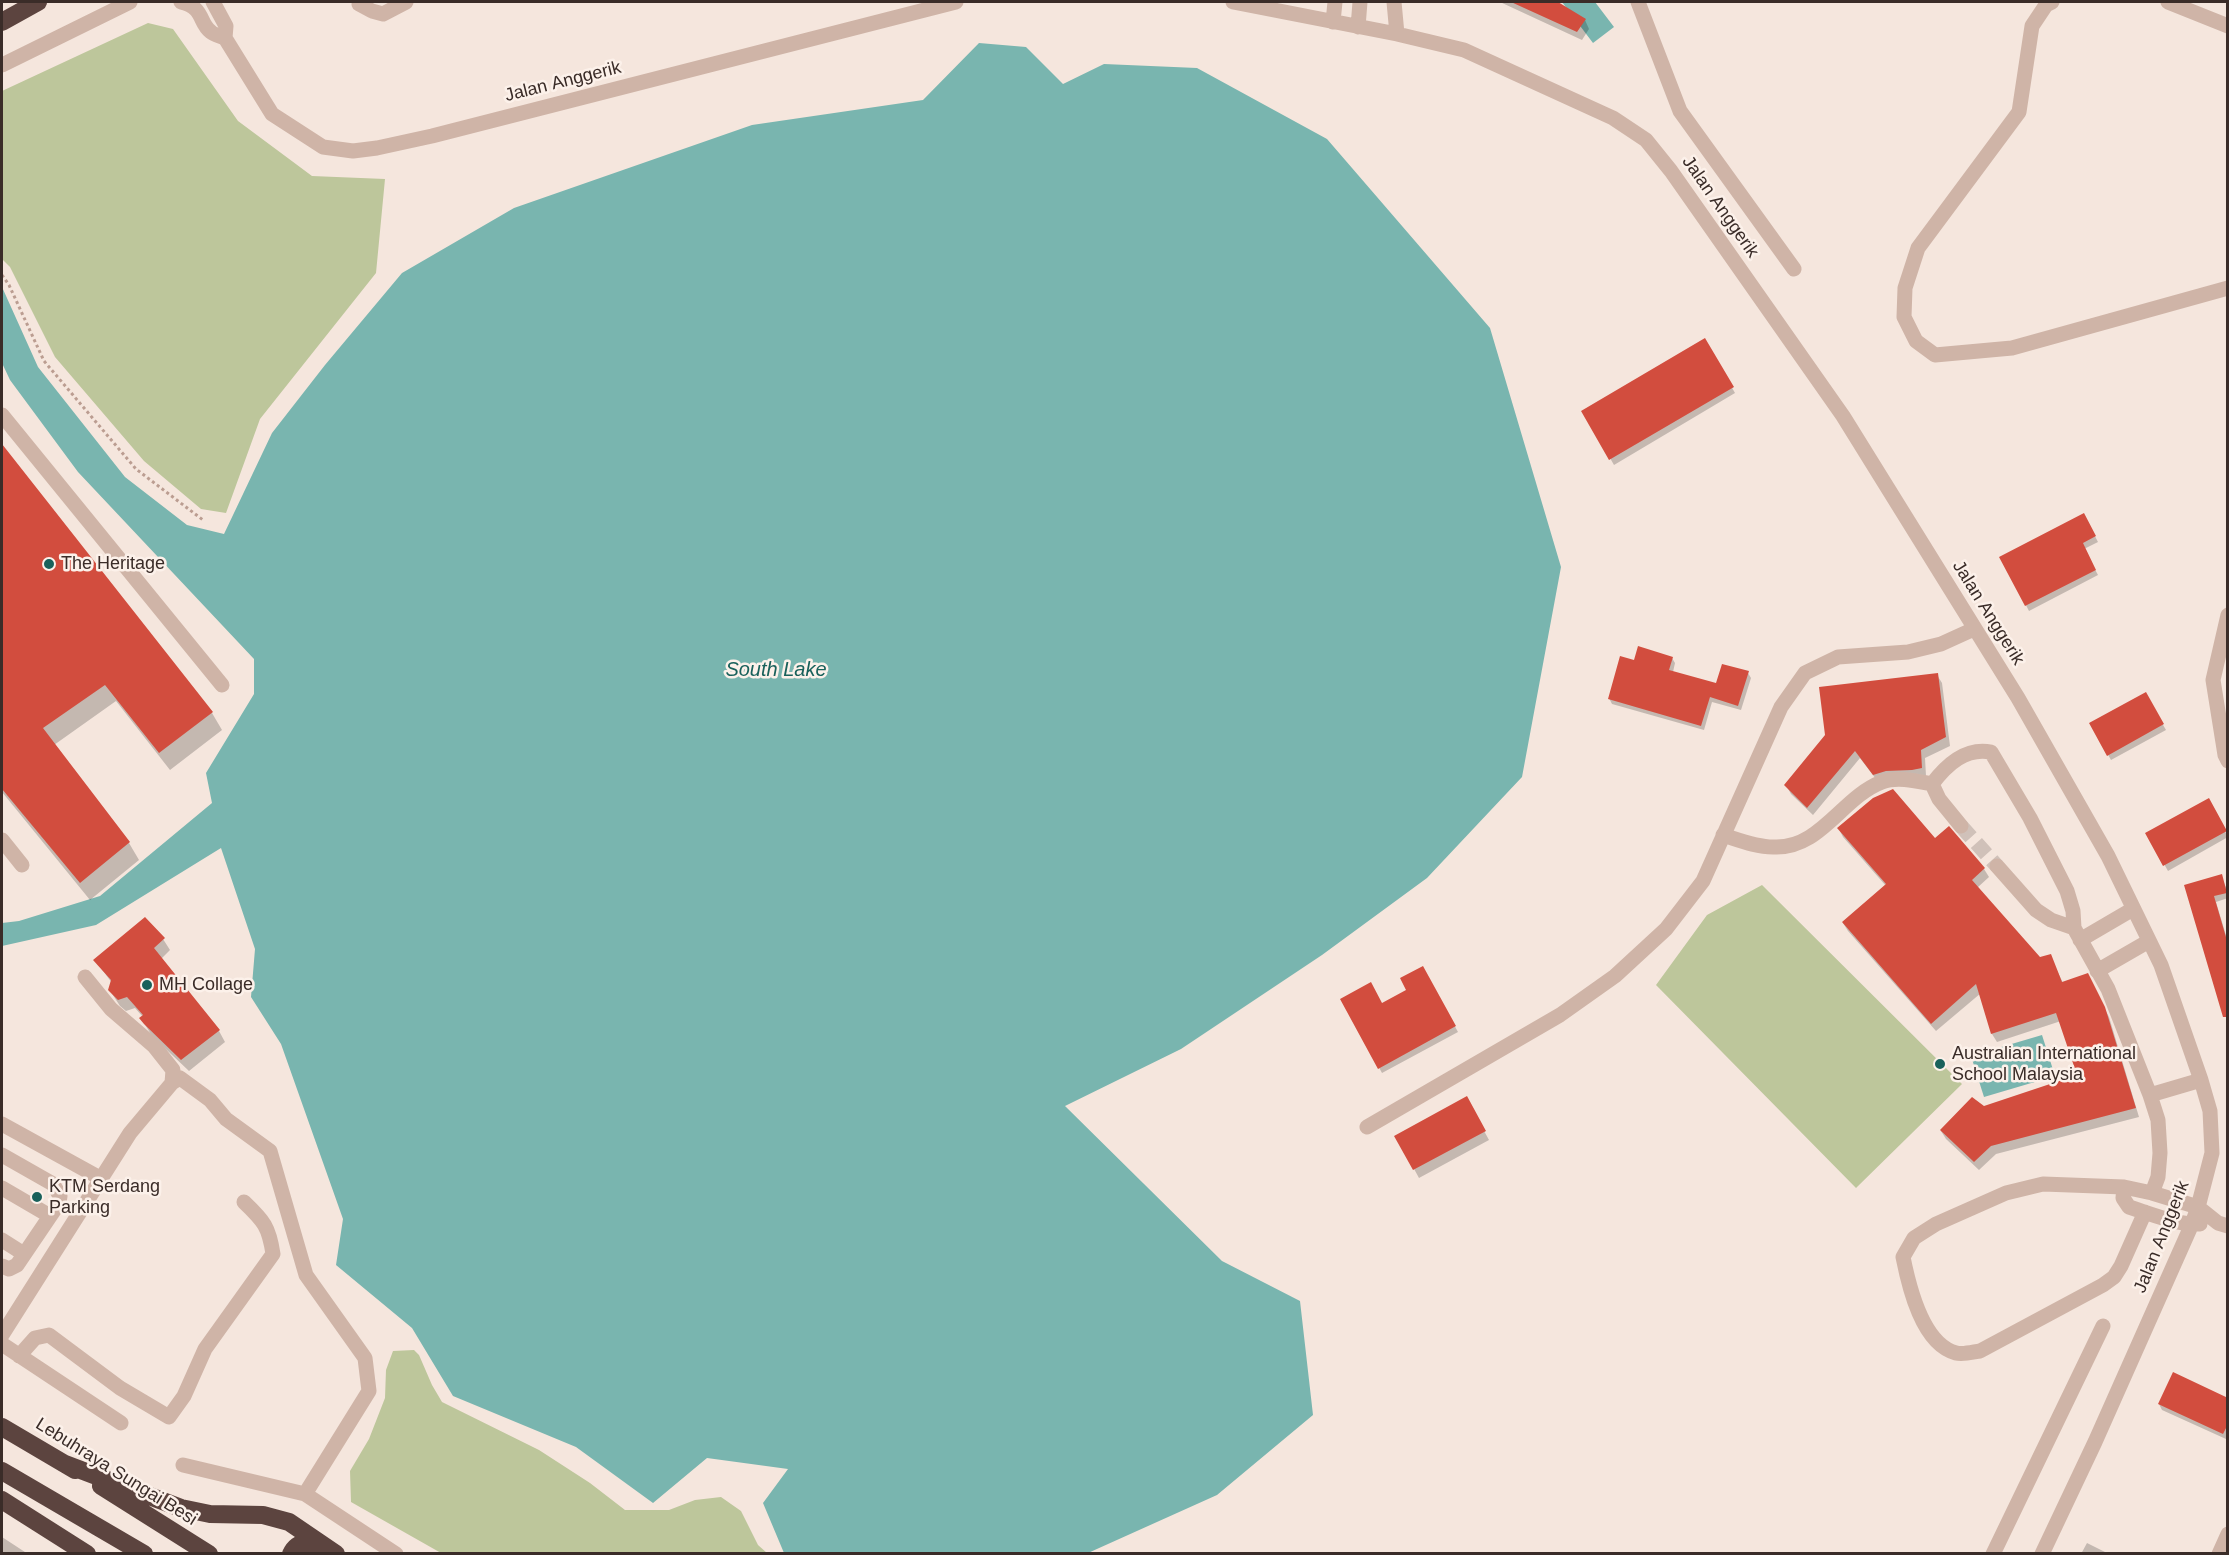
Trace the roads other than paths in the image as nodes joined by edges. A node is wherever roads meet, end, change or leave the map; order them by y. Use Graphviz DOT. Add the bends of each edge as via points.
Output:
graph roads {
  1 [pos="38,2"];
  2 [pos="130,2"];
  3 [pos="181,2"];
  4 [pos="213,2"];
  5 [pos="406,2"];
  6 [pos="957,2"];
  7 [pos="1233,2"];
  8 [pos="1335,2"];
  9 [pos="1360,2"];
  10 [pos="1394,2"];
  11 [pos="1638,2"];
  12 [pos="2052,2"];
  13 [pos="2168,2"];
  14 [pos="359,4"];
  15 [pos="2,22"];
  16 [pos="1333,22"];
  17 [pos="2228,26"];
  18 [pos="1358,27"];
  19 [pos="1397,34"];
  20 [pos="225,38"];
  21 [pos="2,65"];
  22 [pos="1794,269"];
  23 [pos="2228,288"];
  24 [pos="2,415"];
  25 [pos="2228,615"];
  26 [pos="1974,628"];
  27 [pos="222,685"];
  28 [pos="2228,761"];
  29 [pos="1932,784"];
  30 [pos="1961,826"];
  31 [pos="1724,835"];
  32 [pos="2,840"];
  33 [pos="22,865"];
  34 [pos="1997,866"];
  35 [pos="2133,909"];
  36 [pos="2077,934"];
  37 [pos="2148,941"];
  38 [pos="2097,971"];
  39 [pos="85,977"];
  40 [pos="2201,1080"];
  41 [pos="172,1083"];
  42 [pos="2150,1095"];
  43 [pos="2,1124"];
  44 [pos="1367,1127"];
  45 [pos="2,1155"];
  46 [pos="100,1178"];
  47 [pos="2124,1187"];
  48 [pos="2,1188"];
  49 [pos="2152,1193"];
  50 [pos="244,1202"];
  51 [pos="2198,1207"];
  52 [pos="2145,1212"];
  53 [pos="50,1216"];
  54 [pos="2192,1224"];
  55 [pos="2223,1225"];
  56 [pos="2,1240"];
  57 [pos="24,1254"];
  58 [pos="2,1266"];
  59 [pos="2103,1326"];
  60 [pos="2,1335"];
  61 [pos="2,1344"];
  62 [pos="19,1356"];
  63 [pos="122,1423"];
  64 [pos="2,1426"];
  65 [pos="66,1464"];
  66 [pos="183,1465"];
  67 [pos="2,1471"];
  68 [pos="305,1494"];
  69 [pos="2,1500"];
  70 [pos="2228,1534"];
  71 [pos="87,1554"];
  72 [pos="144,1554"];
  73 [pos="209,1554"];
  74 [pos="291,1554"];
  75 [pos="334,1554"];
  76 [pos="396,1554"];
  77 [pos="1993,1554"];
  78 [pos="2042,1554"];
  79 [pos="2219,1554"];
  1 -- 15 [label="highway"];
  2 -- 21 [label="street"];
  3 -- 20 [label="street, Jalan Anggerik" via="196,9 210,32"];
  4 -- 20 [label="street, Jalan Anggerik" via="226,26"];
  5 -- 14 [label="street" via="383,14"];
  6 -- 20 [label="street, Jalan Anggerik" via="432,136 353,151 323,147 272,114"];
  7 -- 16 [label="street, Jalan Anggerik"];
  8 -- 16 [label="street"];
  9 -- 18 [label="street"];
  10 -- 19 [label="street"];
  11 -- 22 [label="street" via="1680,111"];
  12 -- 23 [label="street" via="2032,26 2019,112 1918,248 1905,288 1904,307 1904,317 1916,341 1935,355 2012,348"];
  13 -- 17 [label="street"];
  16 -- 18 [label="street, Jalan Anggerik"];
  18 -- 19 [label="street, Jalan Anggerik"];
  19 -- 26 [label="street, Jalan Anggerik" via="1464,50 1613,118 1646,140 1844,416"];
  24 -- 27 [label="street"];
  25 -- 28 [label="street" via="2213,680"];
  26 -- 31 [label="street" via="1941,644 1908,652 1838,657 1804,673 1781,707"];
  26 -- 35 [label="street, Jalan Anggerik" via="2102,846"];
  29 -- 30 [label="street"];
  29 -- 31 [label="street" via="1883,781 1854,797 1817,833 1797,843 1774,848"];
  29 -- 36 [label="street" via="1942,770 1964,755 1978,749 1991,752 2067,891"];
  31 -- 44 [label="street" via="1703,881 1691,897 1666,928 1615,976 1560,1015"];
  32 -- 33 [label="street"];
  34 -- 36 [label="street" via="2036,910"];
  35 -- 36 [label="street"];
  35 -- 37 [label="street, Jalan Anggerik"];
  36 -- 38 [label="street"];
  37 -- 38 [label="street"];
  37 -- 40 [label="street, Jalan Anggerik" via="2161,965"];
  38 -- 42 [label="street"];
  39 -- 41 [label="street" via="111,1009 154,1046 173,1070"];
  40 -- 42 [label="street"];
  40 -- 51 [label="street, Jalan Anggerik" via="2210,1111 2212,1153"];
  41 -- 46 [label="street" via="130,1133"];
  41 -- 68 [label="street" via="180,1078 270,1151 306,1275 365,1358 369,1391"];
  42 -- 49 [label="street" via="2158,1120 2160,1153"];
  43 -- 46 [label="street"];
  45 -- 53 [label="street" via="56,1187 59,1203"];
  46 -- 60 [label="street"];
  47 -- 49 [label="street"];
  47 -- 52 [label="street" via="2125,1203"];
  47 -- 52 [label="street" via="2043,1184 2007,1193 1936,1224 1914,1238 1903,1257 1908,1286 1928,1329 1943,1347 1958,1354 1980,1351 2103,1286 2121,1266"];
  48 -- 53 [label="street"];
  49 -- 51 [label="street"];
  50 -- 62 [label="street" via="263,1220 270,1233 273,1254 206,1349 169,1418 120,1388 49,1335 35,1338"];
  51 -- 54 [label="street, Jalan Anggerik"];
  51 -- 55 [label="street"];
  52 -- 54 [label="street"];
  53 -- 57 [label="street"];
  54 -- 55 [label="street"];
  54 -- 78 [label="street, Jalan Anggerik"];
  56 -- 57 [label="street"];
  57 -- 58 [label="street" via="9,1269"];
  59 -- 77 [label="street"];
  61 -- 62 [label="street"];
  62 -- 63 [label="street"];
  64 -- 65 [label="highway, Lebuhraya Sungai Besi"];
  65 -- 73 [label="highway, Lebuhraya Sungai Besi"];
  65 -- 75 [label="highway" via="181,1508 210,1514 263,1515 289,1522"];
  66 -- 68 [label="street"];
  67 -- 72 [label="highway"];
  68 -- 76 [label="street"];
  69 -- 71 [label="highway"];
  70 -- 79 [label="street"];
  74 -- 75 [label="highway" via="302,1543"];
}
